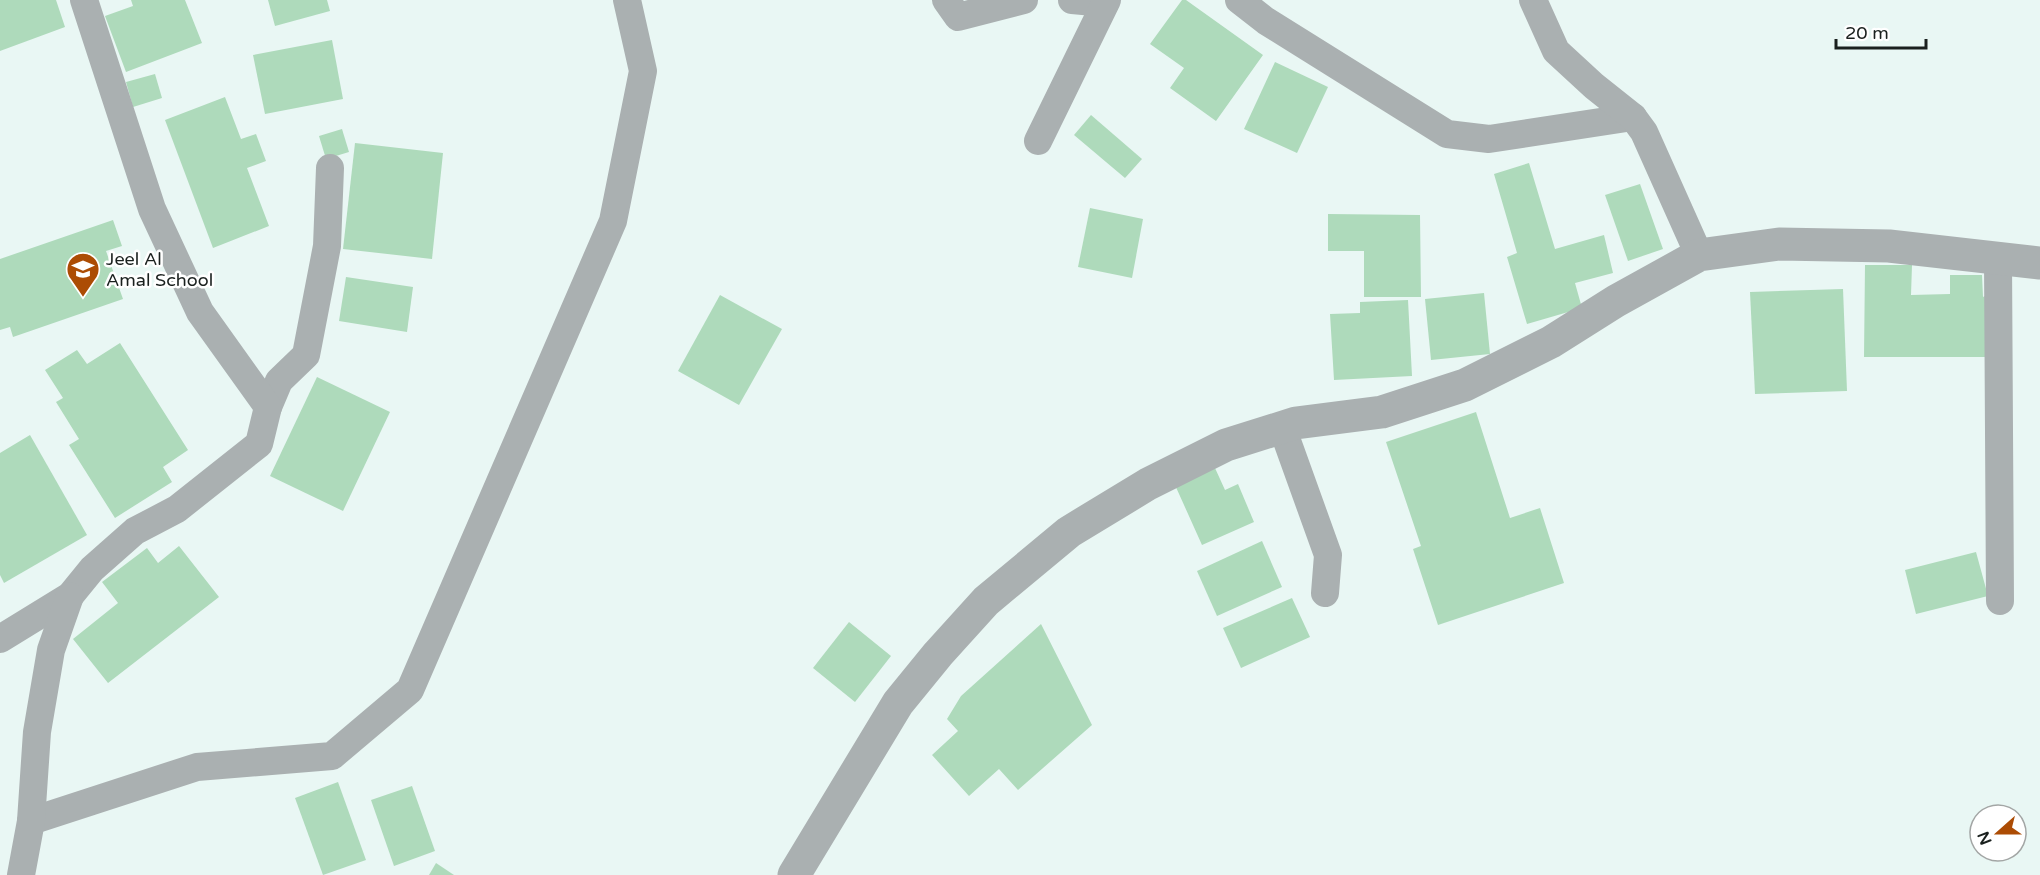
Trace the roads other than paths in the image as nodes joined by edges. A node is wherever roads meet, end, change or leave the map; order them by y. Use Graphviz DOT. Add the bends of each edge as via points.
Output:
graph roads {
  1 [pos="84,0"];
  2 [pos="627,0"];
  3 [pos="946,0"];
  4 [pos="1024,0"];
  5 [pos="1072,0"];
  6 [pos="1239,0"];
  7 [pos="1533,0"];
  8 [pos="1106,1"];
  9 [pos="1633,117"];
  10 [pos="1038,141"];
  11 [pos="330,168"];
  12 [pos="1699,255"];
  13 [pos="1998,260"];
  14 [pos="2040,263"];
  15 [pos="268,407"];
  16 [pos="1282,427"];
  17 [pos="1325,593"];
  18 [pos="70,596"];
  19 [pos="2000,601"];
  20 [pos="0,639"];
  21 [pos="31,821"];
  22 [pos="21,875"];
  23 [pos="794,875"];
  1 -- 15 [label="street" via="152,209 200,312"];
  2 -- 21 [label="street" via="643,71 613,221 411,690 332,756 197,767"];
  3 -- 4 [label="street" via="958,17"];
  5 -- 8 [label="street"];
  6 -- 9 [label="street" via="1266,21 1447,134 1489,140"];
  7 -- 9 [label="street" via="1556,51"];
  8 -- 10 [label="street"];
  9 -- 12 [label="street" via="1644,132"];
  11 -- 15 [label="street" via="327,246 306,355 279,381"];
  12 -- 13 [label="street" via="1779,244 1889,246"];
  12 -- 16 [label="street" via="1551,342 1465,385 1382,412"];
  13 -- 14 [label="street"];
  13 -- 19 [label="street"];
  15 -- 18 [label="street" via="259,444 177,509 135,531 92,569"];
  16 -- 17 [label="street" via="1328,555"];
  16 -- 23 [label="street" via="1226,445 1148,484 1069,532 986,601 898,703"];
  18 -- 20 [label="street"];
  18 -- 21 [label="street" via="51,650 37,732"];
  21 -- 22 [label="street"];
}
